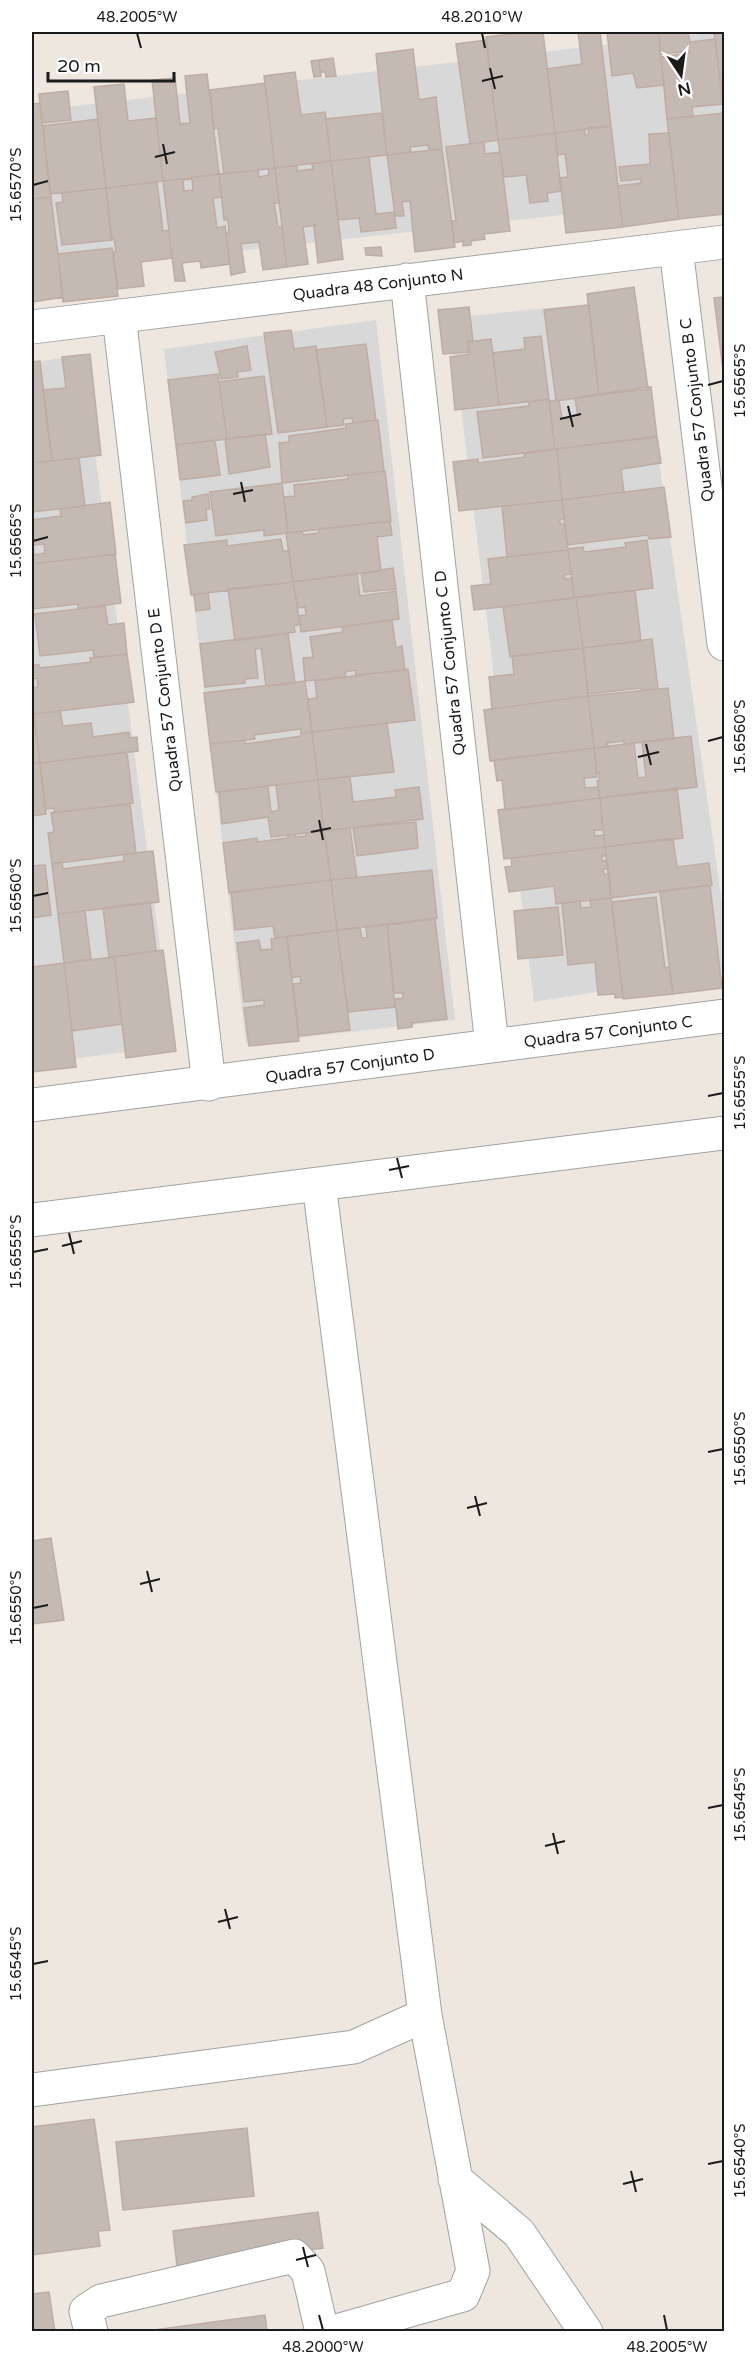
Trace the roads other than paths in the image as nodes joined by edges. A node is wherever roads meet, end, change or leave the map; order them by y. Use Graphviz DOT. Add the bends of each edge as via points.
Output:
graph roads {
  1 [pos="724,242"];
  2 [pos="676,248"];
  3 [pos="407,280"];
  4 [pos="119,316"];
  5 [pos="32,327"];
  6 [pos="724,644"];
  7 [pos="724,1016"];
  8 [pos="492,1046"];
  9 [pos="209,1084"];
  10 [pos="32,1105"];
  11 [pos="724,1133"];
  12 [pos="320,1184"];
  13 [pos="32,1221"];
  14 [pos="425,2015"];
  15 [pos="32,2090"];
  16 [pos="455,2179"];
  17 [pos="91,2331"];
  18 [pos="322,2331"];
  19 [pos="333,2331"];
  20 [pos="586,2331"];
  1 -- 2 [label="street, Quadra 48 Conjunto N"];
  2 -- 3 [label="street, Quadra 48 Conjunto N"];
  2 -- 6 [label="street, Quadra 57 Conjunto B C"];
  3 -- 4 [label="street, Quadra 48 Conjunto N"];
  3 -- 8 [label="street, Quadra 57 Conjunto C D"];
  4 -- 5 [label="street, Quadra 48 Conjunto N"];
  4 -- 9 [label="street, Quadra 57 Conjunto D E"];
  7 -- 8 [label="street, Quadra 57 Conjunto C"];
  8 -- 9 [label="street, Quadra 57 Conjunto D"];
  9 -- 10 [label="street, Quadra 57 Conjunto D"];
  11 -- 12 [label="street"];
  12 -- 13 [label="street"];
  12 -- 14 [label="street"];
  14 -- 15 [label="street" via="354,2047"];
  14 -- 16 [label="street"];
  16 -- 19 [label="street" via="473,2271 463,2295"];
  16 -- 20 [label="street" via="519,2233"];
  17 -- 18 [label="street" via="86,2311 101,2301 294,2256 308,2271"];
}
